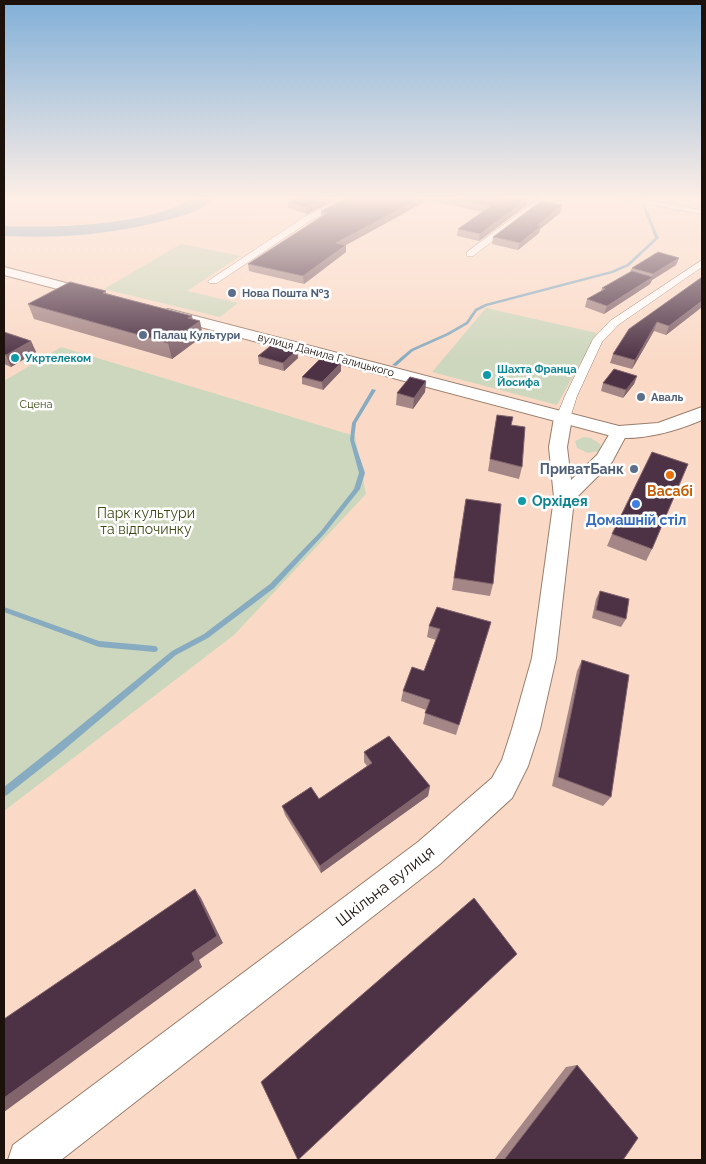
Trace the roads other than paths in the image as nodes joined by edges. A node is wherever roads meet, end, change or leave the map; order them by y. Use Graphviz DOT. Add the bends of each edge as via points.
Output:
graph roads {
  1 [pos="258,251"];
  2 [pos="474,251"];
  3 [pos="470,254"];
  4 [pos="702,263"];
  5 [pos="4,271"];
  6 [pos="213,281"];
  7 [pos="116,300"];
  8 [pos="154,310"];
  9 [pos="702,413"];
  10 [pos="564,418"];
  11 [pos="619,432"];
  12 [pos="564,498"];
  13 [pos="28,1160"];
  1 -- 6 [label="street"];
  2 -- 3 [label="street"];
  4 -- 10 [label="street" via="614,323 597,341"];
  5 -- 7 [label="main road"];
  8 -- 10 [label="main road, вулиця Данила Галицького"];
  9 -- 11 [label="main road, вулиця Данила Галицького" via="665,428"];
  10 -- 11 [label="main road, вулиця Данила Галицького"];
  10 -- 12 [label="street, Шкільна вулиця" via="558,447"];
  11 -- 12 [label="street" via="605,458"];
  12 -- 13 [label="street, Шкільна вулиця" via="544,658 526,729 514,766 502,788 429,853"];
}
